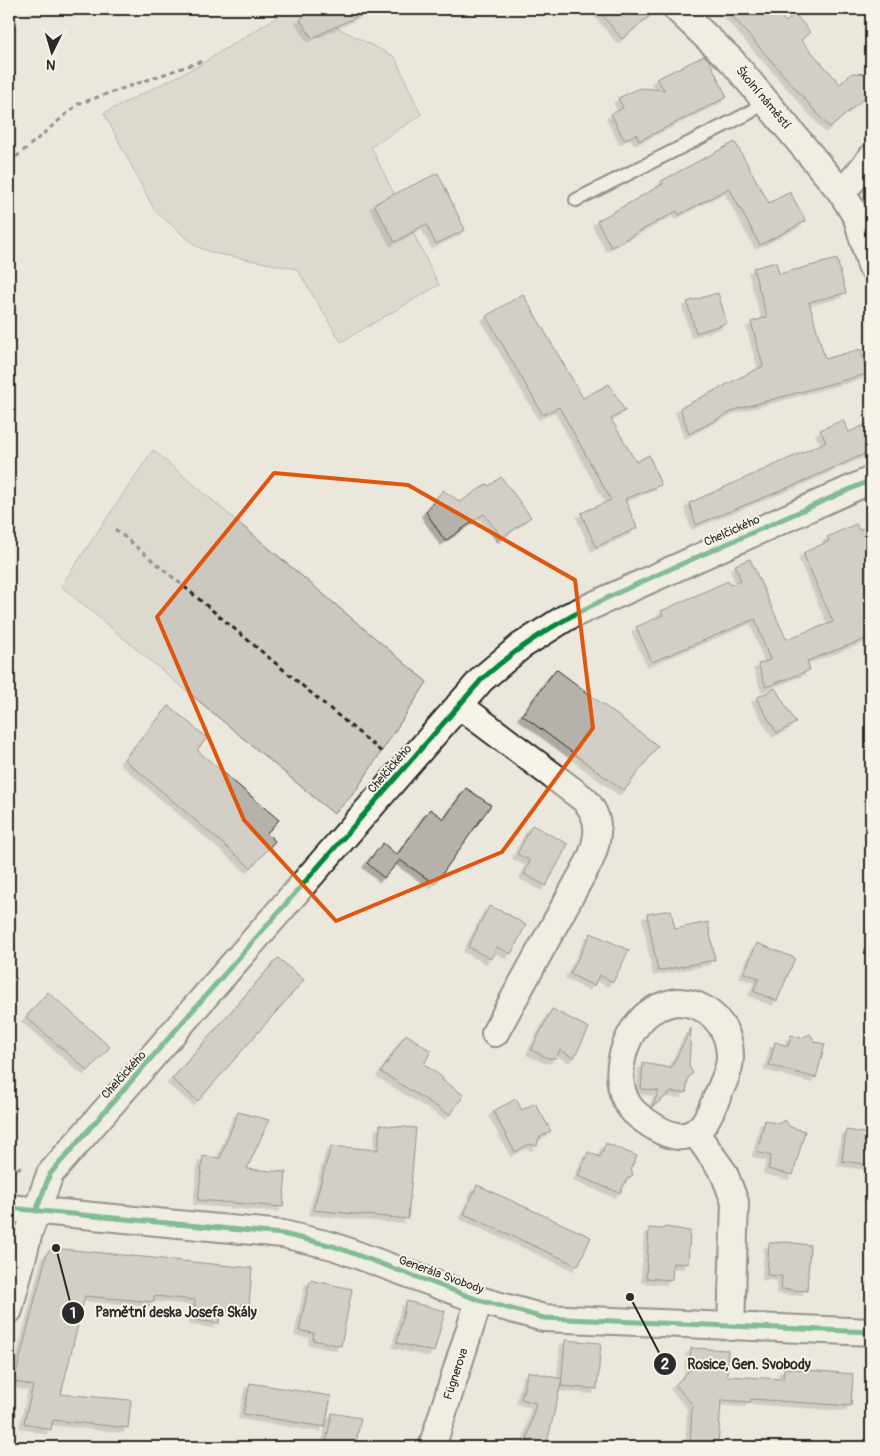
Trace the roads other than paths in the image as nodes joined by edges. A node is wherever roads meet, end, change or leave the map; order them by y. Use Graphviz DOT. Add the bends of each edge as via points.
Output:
graph roads {
  1 [pos="678,9"];
  2 [pos="765,101"];
  3 [pos="871,158"];
  4 [pos="842,193"];
  5 [pos="576,200"];
  6 [pos="871,266"];
  7 [pos="871,480"];
  8 [pos="459,706"];
  9 [pos="495,1033"];
  10 [pos="696,1132"];
  11 [pos="9,1208"];
  12 [pos="36,1210"];
  13 [pos="479,1300"];
  14 [pos="9,1310"];
  15 [pos="731,1327"];
  16 [pos="871,1328"];
  17 [pos="834,1332"];
  18 [pos="871,1332"];
  19 [pos="432,1447"];
  1 -- 2 [label="street, Školní náměstí" via="715,43"];
  2 -- 4 [label="street, Školní náměstí"];
  2 -- 5 [label="lane" via="749,113"];
  3 -- 4 [label="street"];
  4 -- 6 [label="street, Školní náměstí" via="857,218"];
  7 -- 8 [label="street, Chelčického" via="600,600 543,631 502,662"];
  8 -- 9 [label="street" via="585,800 596,816 598,827 590,860"];
  8 -- 12 [label="street, Chelčického" via="50,1174"];
  10 -- 10 [label="street" via="710,1114 728,1068 728,1045 726,1033 711,1013 689,1002 676,1002 654,1010 638,1025 624,1052 620,1081 627,1105 649,1124 675,1136"];
  10 -- 15 [label="street" via="724,1173 735,1202"];
  11 -- 12 [label="street, Generála Svobody"];
  12 -- 13 [label="street, Generála Svobody" via="283,1234 334,1246"];
  12 -- 14 [label="street, Chelčického"];
  13 -- 15 [label="street, Generála Svobody" via="544,1318"];
  13 -- 19 [label="street, Fügnerova"];
  15 -- 17 [label="street, Generála Svobody"];
  16 -- 17 [label="street"];
  17 -- 18 [label="street, Generála Svobody"];
}
